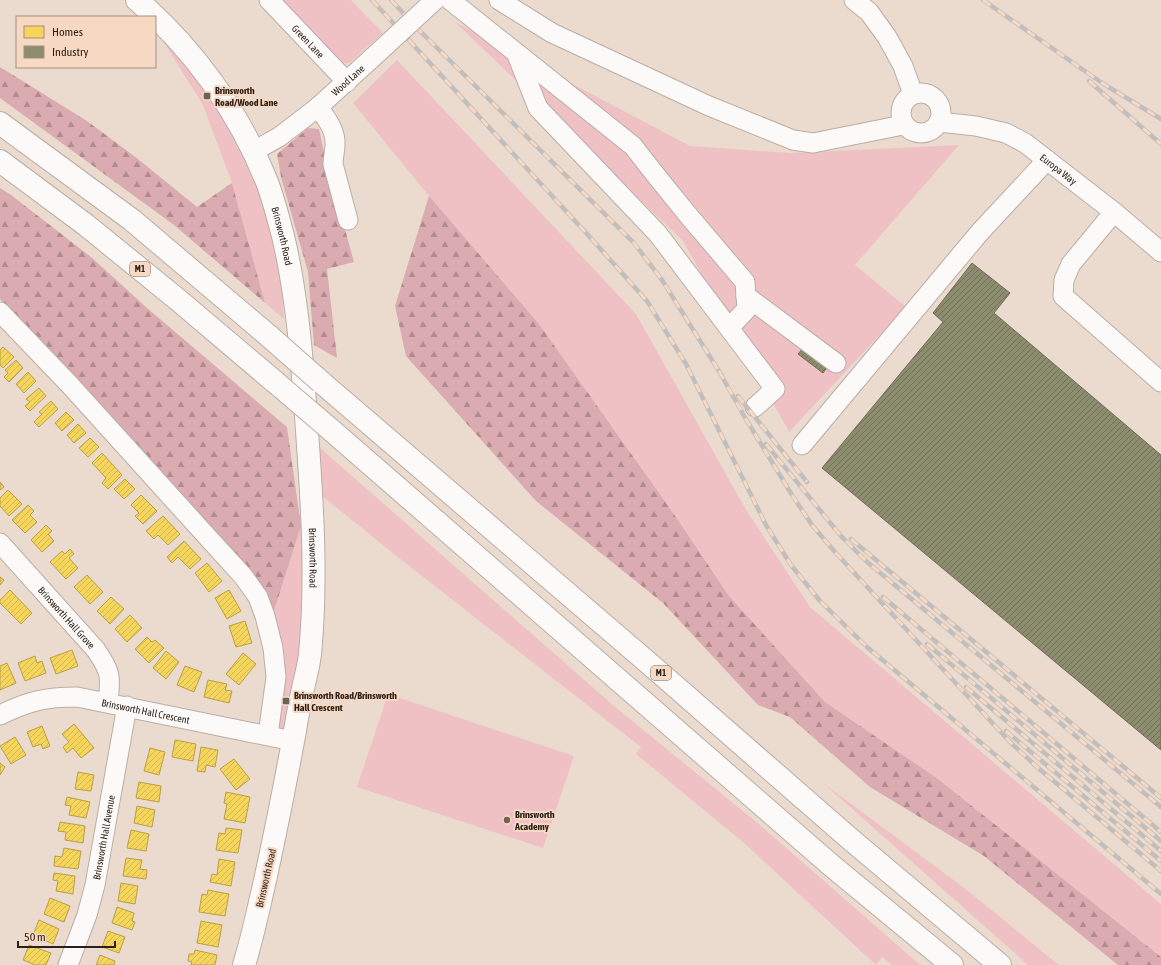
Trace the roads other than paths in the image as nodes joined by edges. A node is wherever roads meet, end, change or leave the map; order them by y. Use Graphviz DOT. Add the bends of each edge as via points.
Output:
graph roads {
  1 [pos="137,0"];
  2 [pos="269,0"];
  3 [pos="435,0"];
  4 [pos="450,0"];
  5 [pos="500,0"];
  6 [pos="854,0"];
  7 [pos="156,16"];
  8 [pos="156,16"];
  9 [pos="516,54"];
  10 [pos="347,82"];
  11 [pos="913,94"];
  12 [pos="318,107"];
  13 [pos="939,122"];
  14 [pos="0,123"];
  15 [pos="904,125"];
  16 [pos="254,151"];
  17 [pos="1046,160"];
  18 [pos="0,161"];
  19 [pos="1114,212"];
  20 [pos="348,220"];
  21 [pos="1161,252"];
  22 [pos="746,296"];
  23 [pos="0,312"];
  24 [pos="729,328"];
  25 [pos="836,363"];
  26 [pos="1161,382"];
  27 [pos="755,407"];
  28 [pos="802,445"];
  29 [pos="0,543"];
  30 [pos="108,702"];
  31 [pos="127,706"];
  32 [pos="0,715"];
  33 [pos="268,735"];
  34 [pos="293,741"];
  35 [pos="68,965"];
  36 [pos="244,965"];
  37 [pos="952,965"];
  38 [pos="1000,965"];
  1 -- 8 [label="main road, Brinsworth Road"];
  2 -- 10 [label="street, Green Lane"];
  3 -- 10 [label="street, Wood Lane, bridge"];
  4 -- 9 [label="street"];
  5 -- 15 [label="street" via="552,33 709,106 793,140 813,143"];
  6 -- 11 [label="street" via="869,12 887,37 903,66"];
  7 -- 16 [label="main road, Brinsworth Road" via="213,83"];
  9 -- 22 [label="street" via="633,146 745,282"];
  9 -- 24 [label="street" via="538,108 658,234"];
  10 -- 12 [label="street, Wood Lane"];
  11 -- 13 [label="street" via="928,94 934,98 941,112"];
  11 -- 15 [label="street" via="901,108"];
  12 -- 16 [label="street, Wood Lane"];
  12 -- 20 [label="street" via="334,133 333,164"];
  13 -- 15 [label="street" via="928,133 921,134 908,130"];
  13 -- 17 [label="street, Europa Way" via="976,126 1006,133 1025,143"];
  14 -- 38 [label="main road, M1, bridge" via="132,220"];
  16 -- 34 [label="main road, Brinsworth Road" via="278,216 292,279 300,335 310,470 314,551 311,643"];
  17 -- 19 [label="street, Europa Way"];
  17 -- 28 [label="street" via="980,232"];
  18 -- 37 [label="main road, M1, bridge" via="86,225 177,299 832,866"];
  19 -- 21 [label="street, Europa Way"];
  19 -- 26 [label="street" via="1071,264 1064,280 1063,296"];
  22 -- 24 [label="street" via="747,309"];
  22 -- 25 [label="street"];
  23 -- 33 [label="street" via="69,384 243,576 258,597 273,648 276,677"];
  24 -- 27 [label="street" via="775,389"];
  29 -- 30 [label="street, Brinsworth Hall Grove" via="105,663 110,682"];
  30 -- 31 [label="street, Brinsworth Hall Crescent"];
  30 -- 32 [label="street, Brinsworth Hall Crescent" via="58,697 26,703"];
  31 -- 33 [label="street, Brinsworth Hall Crescent"];
  31 -- 35 [label="street, Brinsworth Hall Avenue" via="95,885 87,915"];
  33 -- 34 [label="street, Brinsworth Hall Crescent"];
  34 -- 36 [label="main road, Brinsworth Road" via="279,818"];
}
